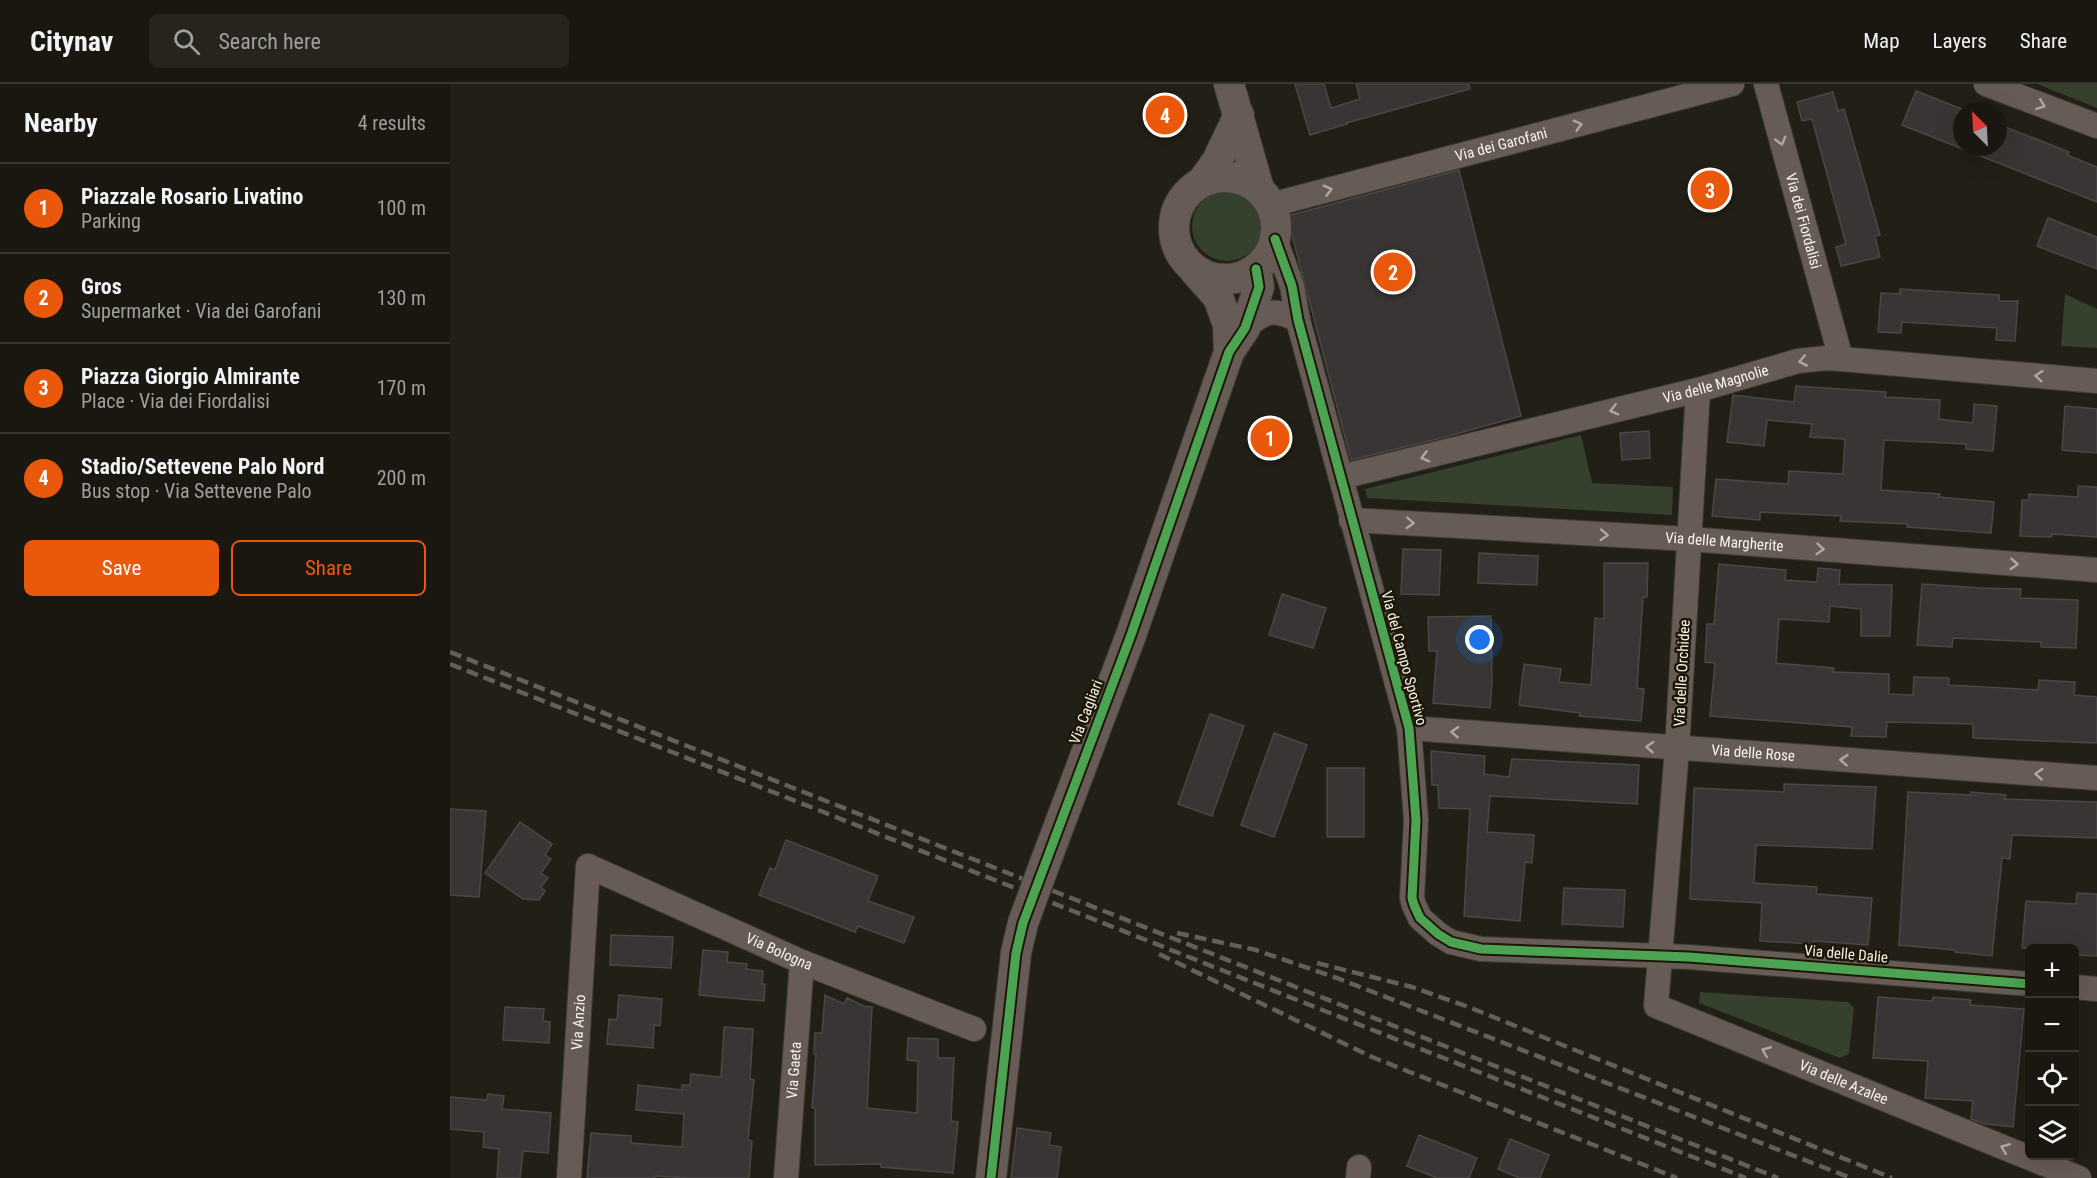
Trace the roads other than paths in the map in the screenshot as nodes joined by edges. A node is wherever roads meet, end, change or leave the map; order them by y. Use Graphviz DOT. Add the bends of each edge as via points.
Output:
graph roads {
  1 [pos="1229,84"];
  2 [pos="1732,84"];
  3 [pos="1766,84"];
  4 [pos="1986,84"];
  5 [pos="1239,115"];
  6 [pos="2097,126"];
  7 [pos="1202,182"];
  8 [pos="1265,197"];
  9 [pos="1275,239"];
  10 [pos="1256,269"];
  11 [pos="1194,270"];
  12 [pos="1297,316"];
  13 [pos="1237,340"];
  14 [pos="1841,359"];
  15 [pos="2097,381"];
  16 [pos="1698,390"];
  17 [pos="1341,477"];
  18 [pos="1351,520"];
  19 [pos="1689,539"];
  20 [pos="2097,570"];
  21 [pos="1409,728"];
  22 [pos="1677,749"];
  23 [pos="2097,778"];
  24 [pos="588,866"];
  25 [pos="1659,955"];
  26 [pos="802,962"];
  27 [pos="2025,984"];
  28 [pos="2079,987"];
  29 [pos="2097,989"];
  30 [pos="974,1029"];
  31 [pos="569,1178"];
  32 [pos="786,1178"];
  33 [pos="990,1178"];
  34 [pos="2079,1178"];
  1 -- 5 [label="street"];
  8 -- 2 [label="street, Via dei Garofani, one-way"];
  3 -- 14 [label="street, Via dei Fiordalisi, one-way"];
  4 -- 6 [label="street, one-way"];
  5 -- 7 [label="street"];
  5 -- 8 [label="street"];
  7 -- 8 [label="street" via="1232,177 1246,181"];
  7 -- 11 [label="street" via="1182,199 1173,225 1177,249"];
  8 -- 9 [label="street" via="1276,222"];
  9 -- 10 [label="street" via="1271,251"];
  9 -- 12 [label="street, Via del Campo Sportivo" via="1292,286"];
  10 -- 11 [label="street" via="1225,280"];
  10 -- 12 [label="street, Via del Campo Sportivo" via="1270,280"];
  10 -- 13 [label="street, Via Cagliari" via="1259,287"];
  11 -- 13 [label="street, Via Cagliari" via="1218,297"];
  12 -- 13 [label="street" via="1270,311 1258,317"];
  12 -- 17 [label="street, Via del Campo Sportivo"];
  13 -- 33 [label="street, Via Cagliari, bridge" via="1023,923 1014,963"];
  15 -- 14 [label="street, Via delle Magnolie, one-way"];
  14 -- 16 [label="street, Via delle Magnolie, one-way" via="1798,361"];
  16 -- 17 [label="street, Via delle Magnolie, one-way"];
  16 -- 19 [label="street, Via delle Orchidee"];
  17 -- 18 [label="street, Via del Campo Sportivo"];
  18 -- 19 [label="street, Via delle Margherite, one-way"];
  18 -- 21 [label="street, Via del Campo Sportivo"];
  19 -- 20 [label="street, Via delle Margherite, one-way"];
  19 -- 22 [label="street, Via delle Orchidee"];
  22 -- 21 [label="street, Via delle Rose, one-way"];
  21 -- 25 [label="street, Via del Campo Sportivo" via="1416,820 1412,898 1425,923 1444,939 1473,948"];
  23 -- 22 [label="street, Via delle Rose, one-way"];
  22 -- 25 [label="street, Via delle Orchidee"];
  24 -- 26 [label="street, Via Bologna"];
  24 -- 31 [label="street, Via Anzio"];
  25 -- 27 [label="street, Via delle Dalie"];
  34 -- 25 [label="street, Via delle Azalee, one-way" via="1656,1006"];
  26 -- 30 [label="street, Via Bologna"];
  26 -- 32 [label="street, Via Gaeta"];
  28 -- 29 [label="street"];
}
